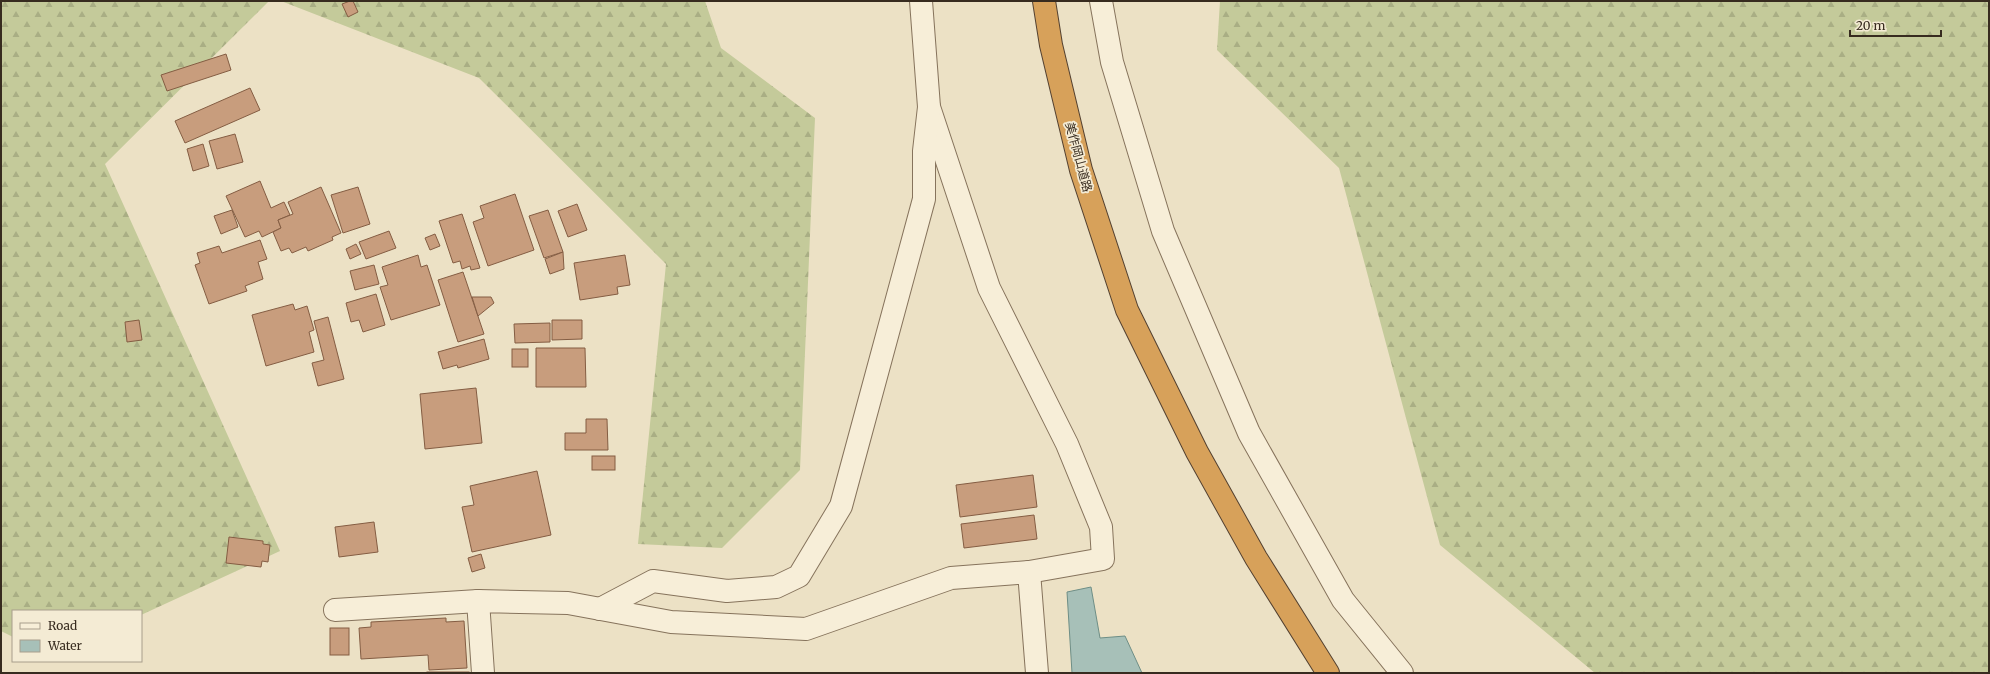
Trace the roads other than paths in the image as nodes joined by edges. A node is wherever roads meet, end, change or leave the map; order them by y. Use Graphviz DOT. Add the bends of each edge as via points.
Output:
graph roads {
  1 [pos="921,1"];
  2 [pos="1044,1"];
  3 [pos="1101,1"];
  4 [pos="929,107"];
  5 [pos="1029,572"];
  6 [pos="478,601"];
  7 [pos="600,609"];
  8 [pos="335,610"];
  9 [pos="483,673"];
  10 [pos="1037,673"];
  11 [pos="1328,673"];
  12 [pos="1402,673"];
  1 -- 4 [label="street"];
  2 -- 11 [label="highway, 美作岡山道路" via="1051,45 1081,170 1127,310 1197,452 1256,558"];
  3 -- 12 [label="street" via="1112,62 1163,231 1249,433 1343,600"];
  4 -- 5 [label="street" via="989,288 1067,444 1101,527 1103,559"];
  4 -- 7 [label="street" via="924,151 924,199 841,506 799,576 776,587 727,591 653,580"];
  5 -- 7 [label="street" via="951,578 806,629 671,622"];
  5 -- 10 [label="street"];
  6 -- 7 [label="street" via="568,603"];
  6 -- 8 [label="street"];
  6 -- 9 [label="street"];
}
